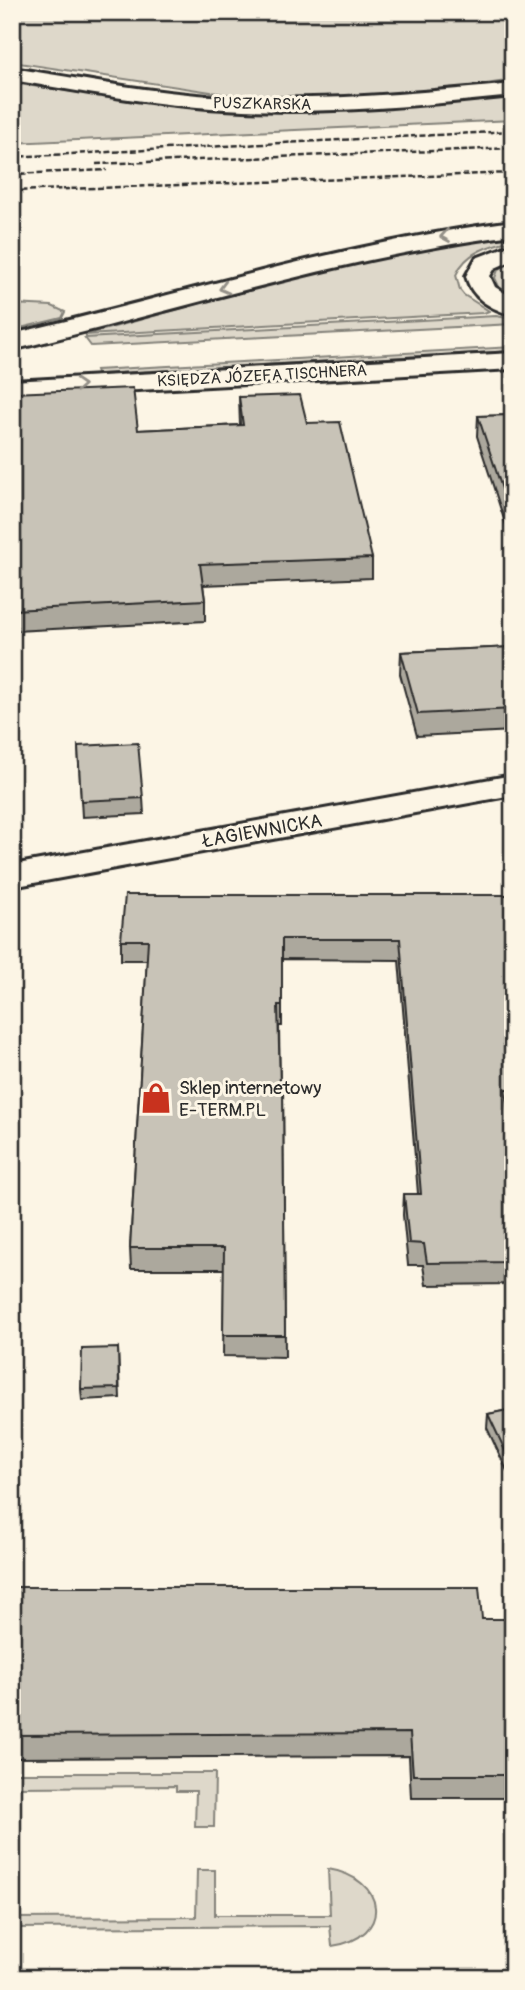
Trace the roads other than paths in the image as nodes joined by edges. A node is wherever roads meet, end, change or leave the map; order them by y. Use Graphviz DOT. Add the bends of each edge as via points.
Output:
graph roads {
  1 [pos="12,74"];
  2 [pos="513,90"];
  3 [pos="513,228"];
  4 [pos="513,251"];
  5 [pos="513,307"];
  6 [pos="12,342"];
  7 [pos="40,361"];
  8 [pos="513,361"];
  9 [pos="12,362"];
  10 [pos="367,369"];
  11 [pos="513,376"];
  12 [pos="12,388"];
  13 [pos="513,785"];
  14 [pos="12,876"];
  1 -- 2 [label="main road, PUSZKARSKA" via="172,99 242,104 362,102"];
  3 -- 6 [label="main road, one-way" via="363,251"];
  4 -- 5 [label="main road" via="485,263 478,276 489,295"];
  7 -- 9 [label="main road"];
  8 -- 10 [label="main road, KSIĘDZA JÓZEFA TISCHNERA"];
  10 -- 11 [label="main road"];
  12 -- 10 [label="main road, KSIĘDZA JÓZEFA TISCHNERA, one-way"];
  13 -- 14 [label="main road, ŁAGIEWNICKA"];
}
